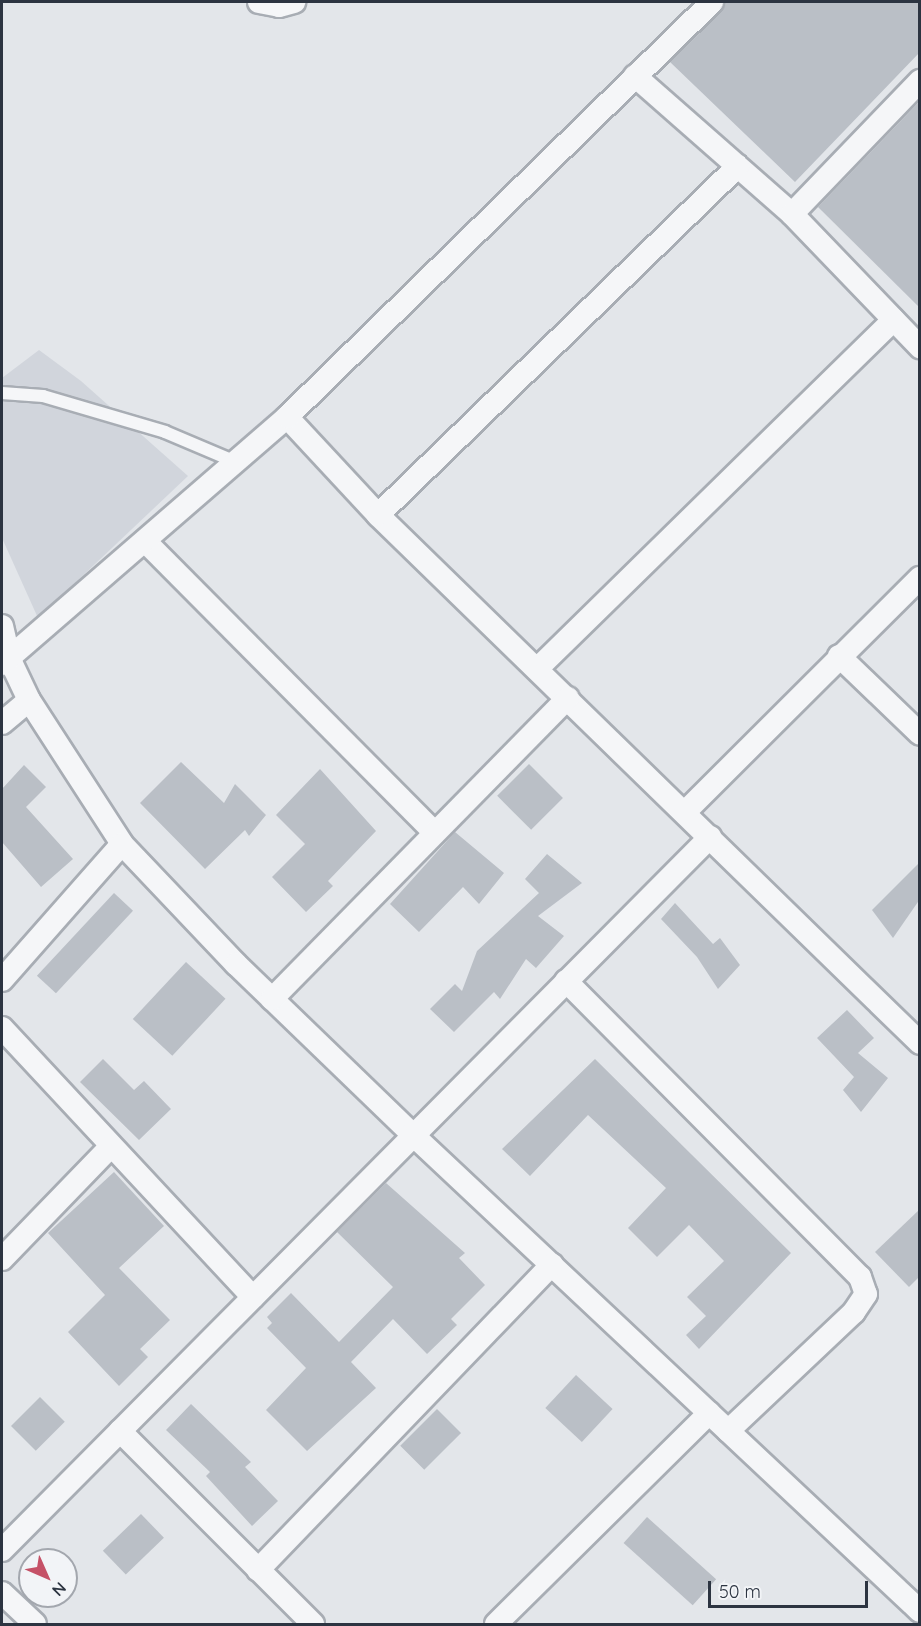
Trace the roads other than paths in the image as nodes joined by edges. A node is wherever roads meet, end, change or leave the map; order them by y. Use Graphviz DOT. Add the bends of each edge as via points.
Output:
graph roads {
  1 [pos="259,2"];
  2 [pos="294,2"];
  3 [pos="712,2"];
  4 [pos="635,76"];
  5 [pos="920,81"];
  6 [pos="738,166"];
  7 [pos="792,214"];
  8 [pos="893,320"];
  9 [pos="920,347"];
  10 [pos="2,393"];
  11 [pos="287,417"];
  12 [pos="236,462"];
  13 [pos="378,515"];
  14 [pos="145,542"];
  15 [pos="920,578"];
  16 [pos="2,626"];
  17 [pos="839,656"];
  18 [pos="6,662"];
  19 [pos="537,669"];
  20 [pos="568,698"];
  21 [pos="29,700"];
  22 [pos="2,723"];
  23 [pos="920,734"];
  24 [pos="685,812"];
  25 [pos="434,832"];
  26 [pos="710,837"];
  27 [pos="122,844"];
  28 [pos="2,980"];
  29 [pos="566,981"];
  30 [pos="272,999"];
  31 [pos="2,1028"];
  32 [pos="920,1043"];
  33 [pos="412,1134"];
  34 [pos="110,1147"];
  35 [pos="2,1259"];
  36 [pos="552,1265"];
  37 [pos="253,1297"];
  38 [pos="709,1413"];
  39 [pos="120,1431"];
  40 [pos="728,1431"];
  41 [pos="2,1551"];
  42 [pos="258,1570"];
  43 [pos="2,1593"];
  44 [pos="920,1611"];
  45 [pos="35,1624"];
  46 [pos="313,1624"];
  47 [pos="496,1624"];
  1 -- 2 [label="street" via="279,6"];
  3 -- 4 [label="street"];
  4 -- 6 [label="street"];
  4 -- 11 [label="street"];
  5 -- 7 [label="street"];
  6 -- 7 [label="street"];
  6 -- 13 [label="street"];
  7 -- 8 [label="street"];
  8 -- 9 [label="street"];
  8 -- 19 [label="street"];
  10 -- 12 [label="lane" via="43,396 165,432"];
  11 -- 12 [label="street"];
  11 -- 13 [label="street"];
  12 -- 14 [label="street"];
  13 -- 19 [label="street"];
  14 -- 18 [label="street"];
  14 -- 25 [label="street"];
  15 -- 17 [label="street"];
  16 -- 18 [label="street"];
  17 -- 23 [label="street"];
  17 -- 24 [label="street"];
  18 -- 21 [label="street"];
  19 -- 20 [label="street"];
  20 -- 24 [label="street"];
  20 -- 25 [label="street"];
  21 -- 22 [label="street"];
  21 -- 27 [label="street"];
  24 -- 26 [label="street"];
  25 -- 30 [label="street"];
  26 -- 29 [label="street"];
  26 -- 32 [label="street"];
  27 -- 28 [label="street"];
  27 -- 30 [label="street"];
  29 -- 33 [label="street"];
  29 -- 40 [label="street" via="860,1277 866,1294 854,1312"];
  30 -- 33 [label="street"];
  31 -- 34 [label="street"];
  33 -- 36 [label="street"];
  33 -- 37 [label="street"];
  34 -- 35 [label="street"];
  34 -- 37 [label="street"];
  36 -- 38 [label="street"];
  36 -- 42 [label="street"];
  37 -- 39 [label="street"];
  38 -- 40 [label="street"];
  38 -- 47 [label="street"];
  39 -- 41 [label="street"];
  39 -- 42 [label="street"];
  40 -- 44 [label="street"];
  42 -- 46 [label="street"];
  43 -- 45 [label="street"];
}
